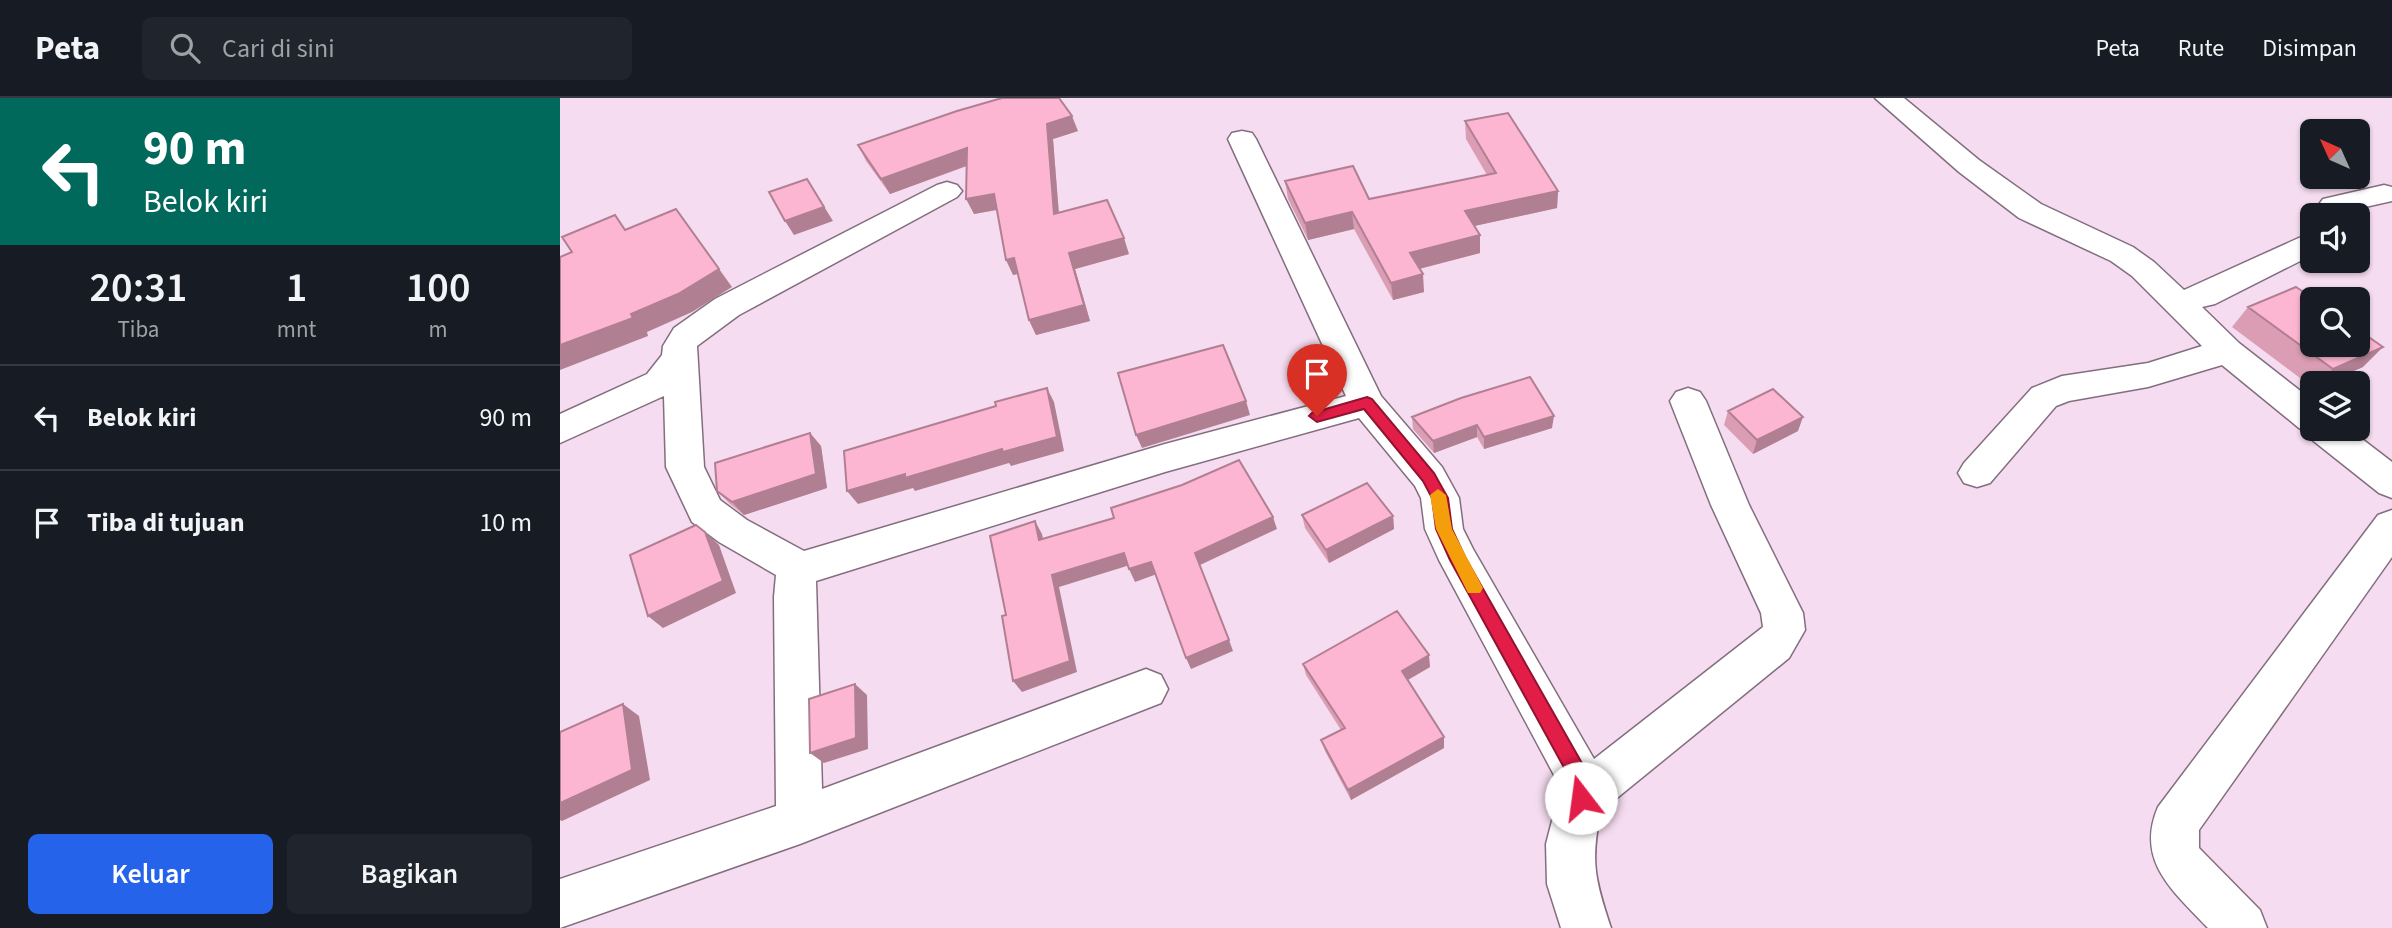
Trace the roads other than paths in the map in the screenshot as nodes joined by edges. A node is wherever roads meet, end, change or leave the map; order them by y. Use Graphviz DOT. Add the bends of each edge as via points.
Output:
graph roads {
  1 [pos="1888,98"];
  2 [pos="1242,139"];
  3 [pos="947,191"];
  4 [pos="2384,194"];
  5 [pos="2342,203"];
  6 [pos="2300,248"];
  7 [pos="2178,303"];
  8 [pos="2227,351"];
  9 [pos="679,358"];
  10 [pos="1688,401"];
  11 [pos="1367,403"];
  12 [pos="2300,409"];
  13 [pos="560,429"];
  14 [pos="2339,441"];
  15 [pos="1978,473"];
  16 [pos="2392,483"];
  17 [pos="2392,526"];
  18 [pos="797,570"];
  19 [pos="1146,689"];
  20 [pos="1581,798"];
  21 [pos="800,821"];
  22 [pos="560,904"];
  23 [pos="1586,928"];
  24 [pos="2242,928"];
  1 -- 7 [label="street" via="2001,191 2030,211 2122,254"];
  2 -- 11 [label="street"];
  3 -- 9 [label="street" via="726,307 686,336"];
  4 -- 5 [label="street"];
  6 -- 7 [label="street" via="2204,296"];
  7 -- 8 [label="street"];
  8 -- 12 [label="street"];
  8 -- 15 [label="street" via="2148,375 2062,389 2044,397"];
  9 -- 13 [label="street" via="659,383"];
  9 -- 18 [label="street" via="685,467 706,511"];
  10 -- 20 [label="street" via="1730,505 1782,614 1784,633"];
  11 -- 18 [label="street" via="1165,458"];
  11 -- 20 [label="street" via="1429,477 1440,498 1444,529 1576,771"];
  14 -- 16 [label="street"];
  17 -- 24 [label="street" via="2175,823 2174,848 2182,864"];
  18 -- 21 [label="street"];
  19 -- 21 [label="street"];
  20 -- 23 [label="street" via="1570,844 1572,884"];
  21 -- 22 [label="street"];
}
